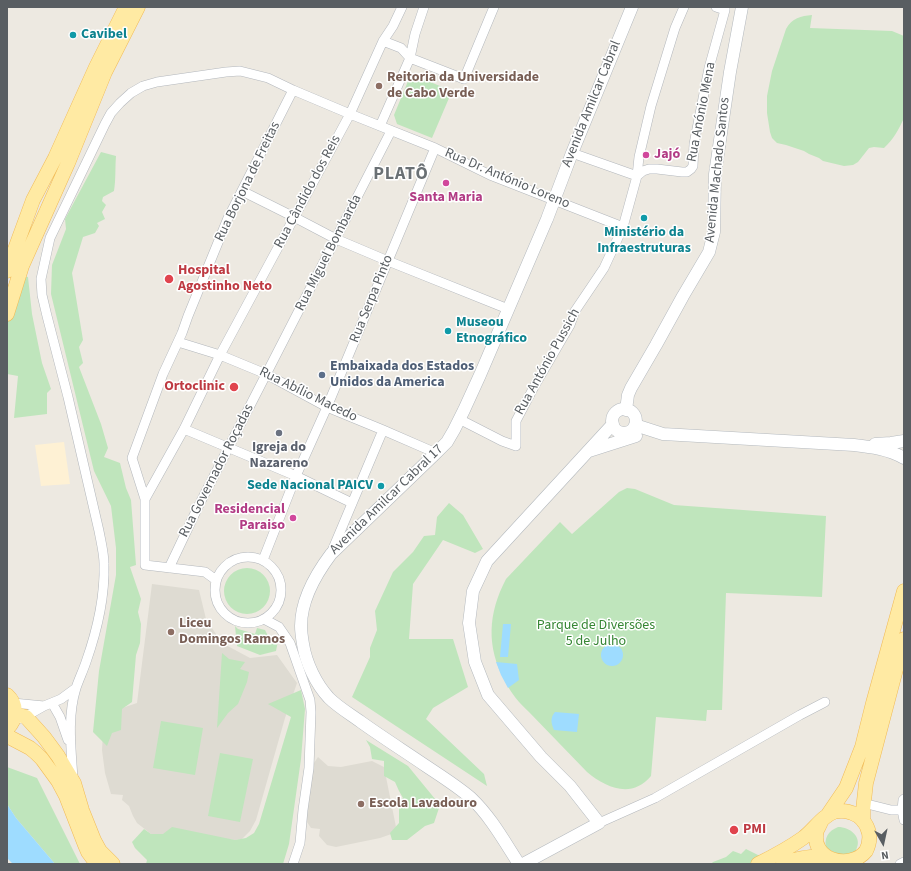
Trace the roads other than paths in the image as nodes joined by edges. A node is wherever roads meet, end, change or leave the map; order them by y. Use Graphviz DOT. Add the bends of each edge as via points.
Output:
graph roads {
  1 [pos="126,7"];
  2 [pos="138,7"];
  3 [pos="402,7"];
  4 [pos="424,7"];
  5 [pos="494,7"];
  6 [pos="632,7"];
  7 [pos="684,7"];
  8 [pos="716,7"];
  9 [pos="742,7"];
  10 [pos="383,41"];
  11 [pos="410,58"];
  12 [pos="293,90"];
  13 [pos="350,114"];
  14 [pos="380,126"];
  15 [pos="391,131"];
  16 [pos="435,148"];
  17 [pos="572,153"];
  18 [pos="637,176"];
  19 [pos="242,191"];
  20 [pos="554,201"];
  21 [pos="294,217"];
  22 [pos="623,227"];
  23 [pos="336,239"];
  24 [pos="388,261"];
  25 [pos="7,271"];
  26 [pos="508,309"];
  27 [pos="7,314"];
  28 [pos="178,342"];
  29 [pos="220,355"];
  30 [pos="266,374"];
  31 [pos="328,407"];
  32 [pos="626,410"];
  33 [pos="459,419"];
  34 [pos="613,424"];
  35 [pos="635,425"];
  36 [pos="184,429"];
  37 [pos="383,430"];
  38 [pos="654,431"];
  39 [pos="904,441"];
  40 [pos="854,445"];
  41 [pos="229,447"];
  42 [pos="587,452"];
  43 [pos="436,453"];
  44 [pos="904,458"];
  45 [pos="296,476"];
  46 [pos="145,499"];
  47 [pos="352,503"];
  48 [pos="331,554"];
  49 [pos="263,560"];
  50 [pos="170,568"];
  51 [pos="216,580"];
  52 [pos="904,591"];
  53 [pos="264,620"];
  54 [pos="904,639"];
  55 [pos="76,688"];
  56 [pos="825,702"];
  57 [pos="48,705"];
  58 [pos="12,717"];
  59 [pos="71,747"];
  60 [pos="74,783"];
  61 [pos="904,798"];
  62 [pos="864,803"];
  63 [pos="902,810"];
  64 [pos="824,819"];
  65 [pos="904,820"];
  66 [pos="863,821"];
  67 [pos="599,823"];
  68 [pos="823,856"];
  69 [pos="865,858"];
  70 [pos="904,862"];
  71 [pos="97,864"];
  72 [pos="113,864"];
  73 [pos="293,864"];
  74 [pos="519,864"];
  75 [pos="523,864"];
  76 [pos="758,864"];
  77 [pos="782,864"];
  78 [pos="848,864"];
  79 [pos="900,864"];
  1 -- 25 [label="main road" via="33,200"];
  2 -- 27 [label="main road" via="105,72 22,266"];
  3 -- 10 [label="street, Rua Cândido dos Reis"];
  4 -- 11 [label="street"];
  5 -- 11 [label="street" via="464,80"];
  6 -- 17 [label="street, Avenida Amilcar Cabral"];
  7 -- 18 [label="street" via="651,106"];
  8 -- 18 [label="street, Rua Anónio Mena" via="725,10 709,68 694,144 693,166 687,172 649,169"];
  9 -- 32 [label="street, Avenida Machado Santos" via="716,166 714,232 709,252 631,388"];
  10 -- 11 [label="street" via="400,48"];
  10 -- 13 [label="street, Rua Cândido dos Reis"];
  11 -- 14 [label="street"];
  12 -- 13 [label="street"];
  12 -- 19 [label="street, Rua Borjona de Freitas"];
  12 -- 55 [label="street" via="268,78 240,71 157,82 131,93 111,112 50,238 41,279 42,295 102,544 104,564 102,603 95,633"];
  13 -- 14 [label="street"];
  13 -- 21 [label="street, Rua Cândido dos Reis"];
  14 -- 15 [label="street, Rua Dr. António Loreno"];
  15 -- 16 [label="street, Rua Dr. António Loreno"];
  15 -- 23 [label="street, Rua Miguel Bombarda"];
  16 -- 20 [label="street, Rua Dr. António Loreno" via="490,175"];
  16 -- 24 [label="street, Rua Serpa Pinto"];
  17 -- 18 [label="street"];
  17 -- 20 [label="street, Avenida Amilcar Cabral"];
  18 -- 22 [label="street"];
  19 -- 21 [label="street"];
  19 -- 28 [label="street, Rua Borjona de Freitas" via="228,218"];
  20 -- 22 [label="street, Rua Dr. António Loreno"];
  20 -- 26 [label="street, Avenida Amilcar Cabral 17"];
  21 -- 23 [label="street"];
  21 -- 29 [label="street, Rua Cândido dos Reis"];
  22 -- 33 [label="street, Rua António Pussich" via="604,268 576,311 516,421 516,446"];
  23 -- 24 [label="street"];
  23 -- 30 [label="street, Rua Miguel Bombarda"];
  24 -- 26 [label="street"];
  24 -- 31 [label="street, Rua Serpa Pinto"];
  26 -- 33 [label="street, Avenida Amilcar Cabral 17"];
  28 -- 29 [label="street, Rua Abílio Macedo"];
  28 -- 46 [label="street, Rua Borjona de Freitas" via="163,374 132,458"];
  29 -- 30 [label="street, Rua Abílio Macedo"];
  29 -- 36 [label="street, Rua Cândido dos Reis"];
  30 -- 31 [label="street, Rua Abílio Macedo"];
  30 -- 41 [label="street, Rua Governador Roçadas"];
  31 -- 37 [label="street, Rua Abílio Macedo"];
  31 -- 45 [label="street, Rua Serpa Pinto"];
  32 -- 34 [label="street" via="616,412 612,419"];
  32 -- 35 [label="street" via="634,415"];
  33 -- 43 [label="street, Avenida Amilcar Cabral 17" via="447,442"];
  34 -- 35 [label="street" via="619,432 630,431"];
  34 -- 42 [label="street"];
  35 -- 38 [label="street"];
  36 -- 41 [label="street"];
  36 -- 46 [label="street, Rua Cândido dos Reis"];
  37 -- 43 [label="street, Rua Abílio Macedo"];
  37 -- 47 [label="street"];
  38 -- 40 [label="street" via="663,434"];
  38 -- 42 [label="street"];
  39 -- 40 [label="street"];
  40 -- 44 [label="street" via="874,447"];
  41 -- 45 [label="street"];
  41 -- 50 [label="street, Rua Governador Roçadas"];
  42 -- 67 [label="street" via="487,561 473,591 469,623 475,662 488,695 541,757 570,786"];
  43 -- 48 [label="street, Avenida Amilcar Cabral 17"];
  45 -- 47 [label="street"];
  45 -- 49 [label="street, Rua Serpa Pinto"];
  46 -- 50 [label="street" via="146,565"];
  47 -- 48 [label="street"];
  48 -- 74 [label="street, Avenida Amilcar Cabral 17" via="314,581 302,612 304,650 314,677 338,706 470,798 488,817"];
  49 -- 51 [label="street" via="246,557 234,560 225,566"];
  49 -- 53 [label="street" via="275,571 281,591 280,601 275,610"];
  50 -- 51 [label="street" via="205,572"];
  51 -- 53 [label="street" via="216,603 226,616 242,623"];
  52 -- 64 [label="main road" via="859,753 846,788"];
  53 -- 73 [label="street" via="278,627 290,643 310,700 309,768 300,843"];
  54 -- 62 [label="main road" via="866,783"];
  55 -- 57 [label="street"];
  55 -- 59 [label="street" via="71,714"];
  56 -- 67 [label="street" via="655,798"];
  57 -- 58 [label="street"];
  57 -- 58 [label="street"];
  57 -- 59 [label="street" via="60,717"];
  58 -- 60 [label="main road" via="44,737"];
  58 -- 71 [label="main road" via="10,738 30,748 42,759 58,781 88,852"];
  59 -- 60 [label="street"];
  60 -- 72 [label="main road" via="94,840 100,851"];
  61 -- 63 [label="street"];
  62 -- 63 [label="street"];
  62 -- 66 [label="main road"];
  63 -- 65 [label="street"];
  64 -- 66 [label="main road" via="834,812 846,811 857,815"];
  64 -- 68 [label="main road" via="817,830 816,839"];
  64 -- 76 [label="main road" via="805,837"];
  66 -- 69 [label="main road" via="869,833"];
  67 -- 75 [label="street"];
  68 -- 77 [label="main road" via="802,858"];
  68 -- 78 [label="main road" via="837,864"];
  69 -- 78 [label="main road" via="860,857"];
  70 -- 79 [label="street"];
}
